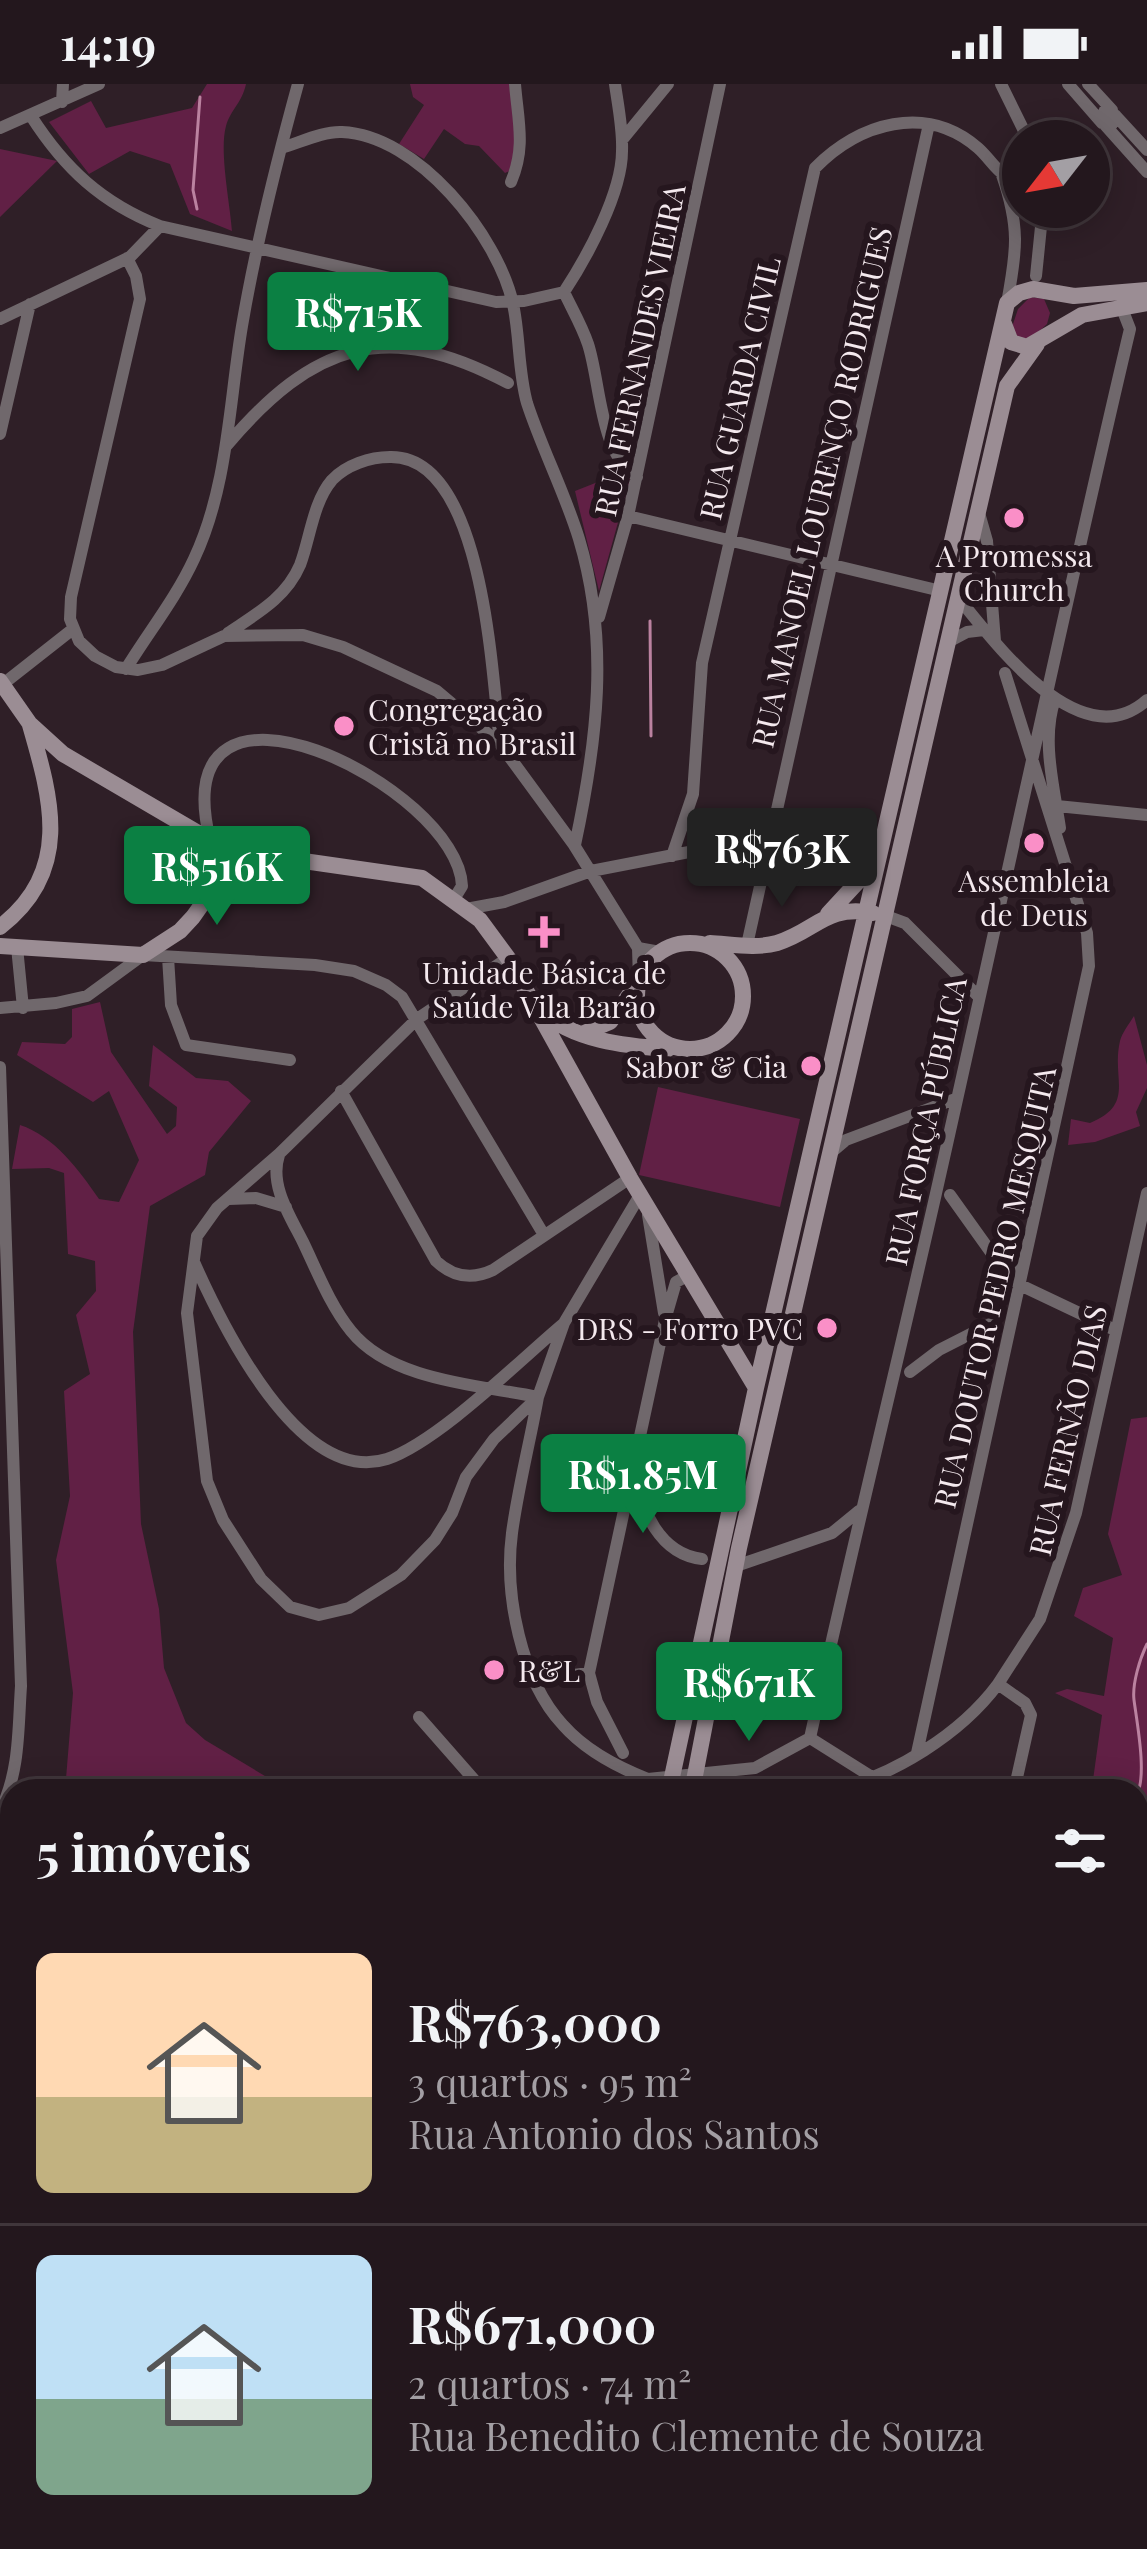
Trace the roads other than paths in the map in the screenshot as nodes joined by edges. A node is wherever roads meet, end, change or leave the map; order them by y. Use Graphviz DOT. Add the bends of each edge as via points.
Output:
graph roads {
  1 [pos="63,84"];
  2 [pos="99,84"];
  3 [pos="298,84"];
  4 [pos="515,84"];
  5 [pos="668,84"];
  6 [pos="721,84"];
  7 [pos="1001,84"];
  8 [pos="1068,84"];
  9 [pos="1088,84"];
  10 [pos="616,90"];
  11 [pos="62,102"];
  12 [pos="647,109"];
  13 [pos="31,116"];
  14 [pos="1108,118"];
  15 [pos="1019,120"];
  16 [pos="929,124"];
  17 [pos="0,128"];
  18 [pos="622,140"];
  19 [pos="281,148"];
  20 [pos="1147,150"];
  21 [pos="1147,172"];
  22 [pos="1001,174"];
  23 [pos="511,182"];
  24 [pos="160,226"];
  25 [pos="1040,228"];
  26 [pos="255,248"];
  27 [pos="1018,248"];
  28 [pos="127,258"];
  29 [pos="1036,276"];
  30 [pos="1147,290"];
  31 [pos="563,292"];
  32 [pos="1046,292"];
  33 [pos="513,302"];
  34 [pos="30,304"];
  35 [pos="1147,304"];
  36 [pos="1121,306"];
  37 [pos="1005,311"];
  38 [pos="0,319"];
  39 [pos="1043,340"];
  40 [pos="508,383"];
  41 [pos="524,384"];
  42 [pos="526,400"];
  43 [pos="227,413"];
  44 [pos="249,419"];
  45 [pos="0,434"];
  46 [pos="226,446"];
  47 [pos="637,477"];
  48 [pos="979,512"];
  49 [pos="628,516"];
  50 [pos="729,539"];
  51 [pos="833,565"];
  52 [pos="941,591"];
  53 [pos="959,600"];
  54 [pos="252,617"];
  55 [pos="597,624"];
  56 [pos="73,629"];
  57 [pos="984,630"];
  58 [pos="245,634"];
  59 [pos="224,636"];
  60 [pos="950,641"];
  61 [pos="996,644"];
  62 [pos="1013,667"];
  63 [pos="126,669"];
  64 [pos="1049,669"];
  65 [pos="1,683"];
  66 [pos="1050,694"];
  67 [pos="1147,700"];
  68 [pos="30,724"];
  69 [pos="500,744"];
  70 [pos="63,754"];
  71 [pos="1030,757"];
  72 [pos="44,771"];
  73 [pos="1052,806"];
  74 [pos="203,811"];
  75 [pos="1147,815"];
  76 [pos="184,826"];
  77 [pos="773,828"];
  78 [pos="217,844"];
  79 [pos="574,845"];
  80 [pos="672,856"];
  81 [pos="881,857"];
  82 [pos="591,871"];
  83 [pos="460,904"];
  84 [pos="866,911"];
  85 [pos="828,914"];
  86 [pos="886,916"];
  87 [pos="5,938"];
  88 [pos="692,943"];
  89 [pos="747,945"];
  90 [pos="638,948"];
  91 [pos="660,952"];
  92 [pos="143,956"];
  93 [pos="168,958"];
  94 [pos="508,958"];
  95 [pos="639,980"];
  96 [pos="977,994"];
  97 [pos="532,1000"];
  98 [pos="743,1003"];
  99 [pos="0,1008"];
  100 [pos="23,1008"];
  101 [pos="417,1019"];
  102 [pos="583,1033"];
  103 [pos="686,1050"];
  104 [pos="290,1060"];
  105 [pos="0,1067"];
  106 [pos="341,1091"];
  107 [pos="956,1099"];
  108 [pos="1,1113"];
  109 [pos="833,1151"];
  110 [pos="279,1154"];
  111 [pos="940,1175"];
  112 [pos="630,1178"];
  113 [pos="1147,1193"];
  114 [pos="950,1195"];
  115 [pos="935,1196"];
  116 [pos="228,1199"];
  117 [pos="644,1200"];
  118 [pos="286,1207"];
  119 [pos="544,1235"];
  120 [pos="3,1246"];
  121 [pos="193,1260"];
  122 [pos="1023,1263"];
  123 [pos="1005,1272"];
  124 [pos="689,1275"];
  125 [pos="1018,1284"];
  126 [pos="219,1311"];
  127 [pos="187,1313"];
  128 [pos="665,1320"];
  129 [pos="564,1323"];
  130 [pos="1008,1323"];
  131 [pos="1115,1330"];
  132 [pos="788,1333"];
  133 [pos="730,1341"];
  134 [pos="764,1352"];
  135 [pos="893,1372"];
  136 [pos="910,1372"];
  137 [pos="5,1381"];
  138 [pos="489,1386"];
  139 [pos="756,1388"];
  140 [pos="888,1394"];
  141 [pos="538,1397"];
  142 [pos="635,1460"];
  143 [pos="740,1461"];
  144 [pos="642,1498"];
  145 [pos="7,1499"];
  146 [pos="626,1499"];
  147 [pos="859,1511"];
  148 [pos="832,1533"];
  149 [pos="853,1541"];
  150 [pos="738,1557"];
  151 [pos="712,1562"];
  152 [pos="589,1673"];
  153 [pos="535,1680"];
  154 [pos="998,1684"];
  155 [pos="1016,1697"];
  156 [pos="983,1705"];
  157 [pos="419,1717"];
  158 [pos="922,1728"];
  159 [pos="810,1738"];
  160 [pos="936,1740"];
  161 [pos="916,1753"];
  162 [pos="620,1759"];
  163 [pos="872,1777"];
  164 [pos="13,1779"];
  165 [pos="473,1779"];
  166 [pos="648,1779"];
  167 [pos="669,1779"];
  168 [pos="695,1779"];
  169 [pos="707,1779"];
  170 [pos="866,1779"];
  171 [pos="1016,1779"];
  1 -- 11 [label="street"];
  2 -- 11 [label="street"];
  3 -- 19 [label="street"];
  4 -- 23 [label="street" via="523,139"];
  5 -- 12 [label="street"];
  6 -- 47 [label="street, RUA FERNANDES VIEIRA"];
  7 -- 15 [label="street"];
  8 -- 14 [label="street"];
  9 -- 14 [label="street"];
  10 -- 12 [label="street" via="630,110"];
  10 -- 18 [label="street"];
  11 -- 13 [label="street"];
  12 -- 18 [label="street"];
  13 -- 17 [label="street"];
  13 -- 24 [label="street" via="88,188"];
  14 -- 20 [label="street"];
  14 -- 21 [label="street"];
  16 -- 22 [label="street" via="979,148"];
  16 -- 50 [label="street, RUA GUARDA CIVIL" via="884,124 815,169"];
  16 -- 51 [label="street, RUA MANOEL LOURENÇO RODRIGUES"];
  18 -- 31 [label="street" via="620,173"];
  19 -- 26 [label="street"];
  19 -- 33 [label="street" via="342,132 398,152 450,189"];
  22 -- 27 [label="street"];
  24 -- 26 [label="street"];
  24 -- 28 [label="street"];
  25 -- 29 [label="street"];
  26 -- 33 [label="street"];
  26 -- 43 [label="street"];
  27 -- 29 [label="street"];
  27 -- 37 [label="street"];
  28 -- 34 [label="street"];
  28 -- 56 [label="street" via="140,299 71,597"];
  29 -- 32 [label="street"];
  30 -- 32 [label="main road"];
  31 -- 33 [label="street"];
  31 -- 47 [label="street" via="587,340 608,433"];
  32 -- 37 [label="main road" via="1025,290"];
  32 -- 39 [label="main road" via="1055,321"];
  33 -- 41 [label="street"];
  34 -- 38 [label="street"];
  34 -- 45 [label="street"];
  35 -- 36 [label="main road"];
  36 -- 39 [label="main road" via="1082,315"];
  36 -- 64 [label="street, RUA FORÇA PÚBLICA" via="1130,329"];
  37 -- 39 [label="main road" via="1011,342"];
  37 -- 52 [label="main road"];
  39 -- 48 [label="main road" via="1007,386"];
  40 -- 41 [label="street"];
  40 -- 42 [label="street"];
  40 -- 44 [label="street" via="425,351 370,347 316,365"];
  41 -- 42 [label="street"];
  42 -- 55 [label="street" via="580,541"];
  43 -- 44 [label="street" via="236,422"];
  43 -- 46 [label="street"];
  44 -- 46 [label="street"];
  46 -- 63 [label="street" via="194,561"];
  47 -- 49 [label="street, RUA FERNANDES VIEIRA"];
  48 -- 53 [label="main road"];
  48 -- 61 [label="street"];
  49 -- 50 [label="street"];
  49 -- 55 [label="street, RUA FERNANDES VIEIRA"];
  50 -- 51 [label="street"];
  50 -- 80 [label="street, RUA GUARDA CIVIL" via="702,663 693,794"];
  51 -- 52 [label="street"];
  51 -- 77 [label="street, RUA MANOEL LOURENÇO RODRIGUES"];
  52 -- 81 [label="main road"];
  53 -- 57 [label="street"];
  53 -- 60 [label="main road"];
  54 -- 58 [label="street"];
  54 -- 59 [label="street"];
  54 -- 69 [label="street" via="293,577 333,479 376,458 418,461 443,485 478,574"];
  55 -- 79 [label="street" via="592,760"];
  56 -- 63 [label="street" via="95,656"];
  56 -- 65 [label="street"];
  57 -- 60 [label="street"];
  57 -- 61 [label="street"];
  58 -- 59 [label="street"];
  58 -- 69 [label="street" via="303,635 394,669 437,691"];
  59 -- 63 [label="street" via="162,665"];
  60 -- 86 [label="main road"];
  61 -- 62 [label="street"];
  62 -- 64 [label="street"];
  62 -- 66 [label="street"];
  62 -- 71 [label="street"];
  64 -- 66 [label="street, RUA FORÇA PÚBLICA"];
  65 -- 68 [label="main road"];
  66 -- 67 [label="street" via="1086,715 1112,716"];
  66 -- 71 [label="street, RUA FORÇA PÚBLICA"];
  66 -- 73 [label="street"];
  68 -- 70 [label="main road"];
  68 -- 72 [label="main road"];
  69 -- 79 [label="street"];
  70 -- 72 [label="main road"];
  70 -- 76 [label="main road"];
  71 -- 73 [label="street"];
  71 -- 96 [label="street, RUA FORÇA PÚBLICA"];
  72 -- 87 [label="main road" via="45,873"];
  73 -- 75 [label="street"];
  73 -- 122 [label="street, RUA DOUTOR PEDRO MESQUITA" via="1089,966"];
  74 -- 76 [label="street"];
  74 -- 78 [label="street"];
  74 -- 83 [label="street" via="208,772 228,750 262,738 296,743 348,764 422,818 460,872"];
  76 -- 78 [label="main road"];
  77 -- 80 [label="street" via="761,818"];
  77 -- 89 [label="street, RUA MANOEL LOURENÇO RODRIGUES"];
  78 -- 83 [label="main road" via="422,878"];
  78 -- 92 [label="main road" via="205,900"];
  79 -- 82 [label="street"];
  80 -- 82 [label="street"];
  81 -- 84 [label="main road"];
  81 -- 85 [label="main road"];
  82 -- 83 [label="street" via="504,902"];
  82 -- 90 [label="street"];
  83 -- 94 [label="main road"];
  84 -- 85 [label="main road"];
  84 -- 86 [label="main road"];
  84 -- 134 [label="main road"];
  85 -- 89 [label="main road" via="782,941"];
  86 -- 96 [label="street" via="905,923"];
  86 -- 109 [label="main road"];
  87 -- 92 [label="main road"];
  87 -- 100 [label="street"];
  88 -- 89 [label="main road"];
  88 -- 91 [label="main road"];
  88 -- 98 [label="main road" via="732,964"];
  89 -- 98 [label="main road, RUA MANOEL LOURENÇO RODRIGUES"];
  90 -- 91 [label="street"];
  90 -- 95 [label="street"];
  91 -- 95 [label="main road"];
  92 -- 93 [label="street"];
  92 -- 100 [label="street" via="87,995"];
  93 -- 101 [label="street" via="354,970 386,985"];
  93 -- 104 [label="street" via="171,1005 186,1045"];
  94 -- 97 [label="main road"];
  94 -- 101 [label="street"];
  95 -- 102 [label="main road" via="618,1015"];
  95 -- 103 [label="main road" via="637,1001 649,1031"];
  96 -- 107 [label="street, RUA FORÇA PÚBLICA"];
  97 -- 102 [label="main road" via="552,1021"];
  97 -- 112 [label="main road"];
  98 -- 103 [label="main road" via="724,1038"];
  99 -- 100 [label="street"];
  101 -- 106 [label="street"];
  101 -- 119 [label="street"];
  102 -- 103 [label="main road"];
  105 -- 108 [label="street"];
  106 -- 110 [label="street"];
  106 -- 119 [label="street" via="441,1266 486,1274"];
  107 -- 109 [label="street"];
  107 -- 111 [label="street, RUA FORÇA PÚBLICA"];
  108 -- 120 [label="street"];
  109 -- 132 [label="main road"];
  110 -- 116 [label="street"];
  110 -- 118 [label="street"];
  111 -- 114 [label="street"];
  111 -- 115 [label="street, RUA FORÇA PÚBLICA"];
  112 -- 117 [label="main road"];
  112 -- 119 [label="street"];
  113 -- 131 [label="street, RUA FERNÃO DIAS"];
  114 -- 115 [label="street"];
  114 -- 123 [label="street"];
  115 -- 135 [label="street, RUA FORÇA PÚBLICA"];
  116 -- 118 [label="street"];
  116 -- 121 [label="street" via="207,1218"];
  117 -- 124 [label="main road"];
  117 -- 128 [label="street"];
  117 -- 129 [label="street"];
  118 -- 138 [label="street" via="335,1306 369,1349 412,1369"];
  120 -- 137 [label="street"];
  121 -- 126 [label="street"];
  121 -- 127 [label="street"];
  122 -- 123 [label="street"];
  122 -- 125 [label="street, RUA DOUTOR PEDRO MESQUITA"];
  123 -- 125 [label="street"];
  124 -- 128 [label="street" via="676,1282"];
  124 -- 133 [label="main road"];
  125 -- 130 [label="street, RUA DOUTOR PEDRO MESQUITA"];
  125 -- 131 [label="street"];
  126 -- 127 [label="street"];
  126 -- 138 [label="street" via="273,1402 326,1452 351,1461 404,1450"];
  127 -- 141 [label="street" via="207,1481 261,1579 299,1611 330,1615 401,1575 435,1540 494,1439"];
  128 -- 142 [label="street"];
  129 -- 138 [label="street"];
  129 -- 141 [label="street"];
  130 -- 136 [label="street" via="992,1322"];
  130 -- 158 [label="street, RUA DOUTOR PEDRO MESQUITA"];
  131 -- 154 [label="street, RUA FERNÃO DIAS" via="1060,1568"];
  132 -- 134 [label="main road"];
  132 -- 150 [label="main road"];
  133 -- 134 [label="main road"];
  133 -- 139 [label="main road"];
  134 -- 139 [label="main road"];
  135 -- 136 [label="street"];
  135 -- 140 [label="street, RUA FORÇA PÚBLICA"];
  136 -- 140 [label="street"];
  137 -- 145 [label="street"];
  138 -- 141 [label="street"];
  139 -- 143 [label="main road"];
  140 -- 147 [label="street, RUA FORÇA PÚBLICA"];
  141 -- 153 [label="street" via="511,1537 514,1605"];
  142 -- 144 [label="street"];
  142 -- 146 [label="street"];
  143 -- 150 [label="main road" via="731,1527"];
  143 -- 151 [label="main road"];
  144 -- 146 [label="street"];
  144 -- 151 [label="street" via="657,1533"];
  145 -- 164 [label="street" via="21,1686"];
  146 -- 152 [label="street"];
  147 -- 148 [label="street"];
  147 -- 149 [label="street, RUA FORÇA PÚBLICA"];
  148 -- 149 [label="street"];
  148 -- 150 [label="street"];
  149 -- 159 [label="street, RUA FORÇA PÚBLICA"];
  150 -- 168 [label="main road"];
  151 -- 167 [label="main road"];
  152 -- 153 [label="street"];
  152 -- 162 [label="street"];
  153 -- 162 [label="street" via="562,1725"];
  154 -- 155 [label="street"];
  154 -- 156 [label="street, RUA FERNÃO DIAS"];
  155 -- 156 [label="street"];
  155 -- 171 [label="street" via="1031,1715"];
  156 -- 160 [label="street"];
  157 -- 165 [label="street"];
  158 -- 160 [label="street"];
  158 -- 161 [label="street, RUA DOUTOR PEDRO MESQUITA"];
  159 -- 163 [label="street"];
  159 -- 169 [label="street" via="755,1768"];
  160 -- 161 [label="street"];
  161 -- 163 [label="street"];
  162 -- 166 [label="street"];
  163 -- 170 [label="street"];
}
